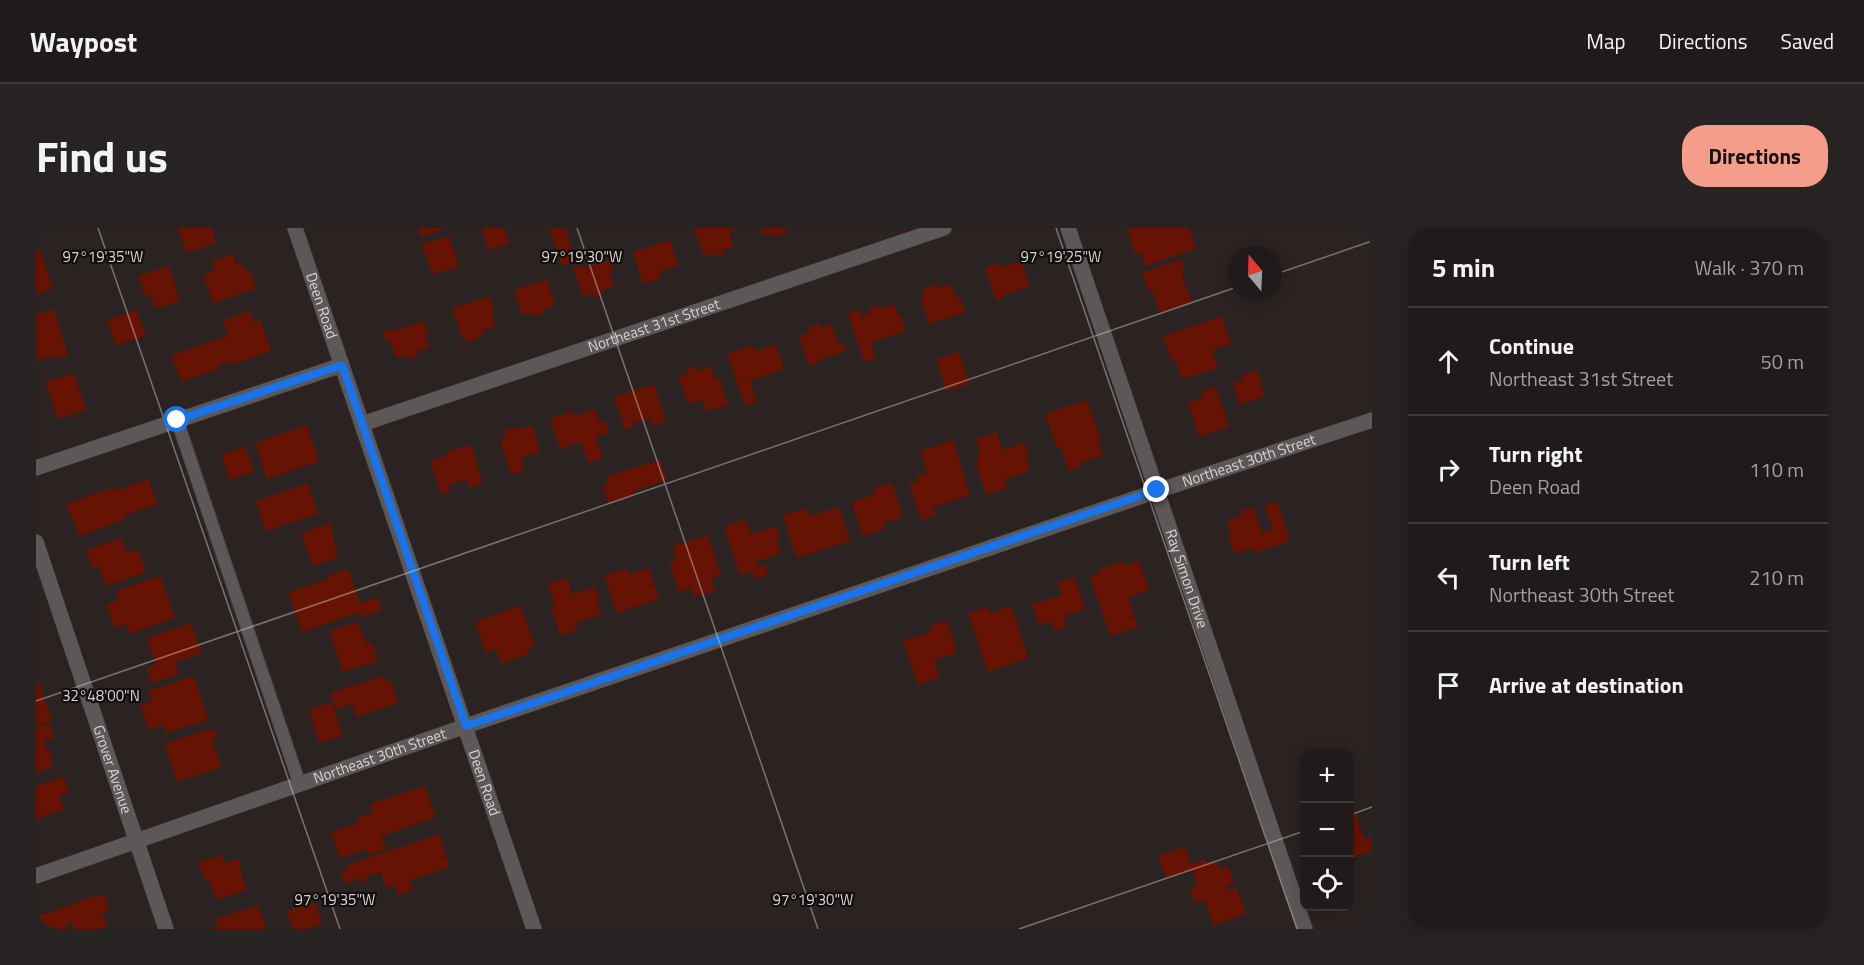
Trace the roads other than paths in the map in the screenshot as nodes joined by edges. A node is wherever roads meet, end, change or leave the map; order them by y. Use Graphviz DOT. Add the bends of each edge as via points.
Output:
graph roads {
  1 [pos="296,228"];
  2 [pos="944,228"];
  3 [pos="1068,228"];
  4 [pos="342,365"];
  5 [pos="177,420"];
  6 [pos="1372,420"];
  7 [pos="362,424"];
  8 [pos="36,468"];
  9 [pos="1157,490"];
  10 [pos="36,542"];
  11 [pos="466,726"];
  12 [pos="300,785"];
  13 [pos="137,842"];
  14 [pos="36,876"];
  15 [pos="166,929"];
  16 [pos="534,929"];
  17 [pos="1305,929"];
  1 -- 4 [label="street, Deen Road"];
  2 -- 7 [label="street, Northeast 31st Street"];
  3 -- 9 [label="street, Ray Simon Drive"];
  4 -- 5 [label="street"];
  4 -- 7 [label="street, Deen Road"];
  5 -- 8 [label="street"];
  5 -- 12 [label="lane"];
  6 -- 9 [label="street, Northeast 30th Street"];
  7 -- 11 [label="street, Deen Road"];
  9 -- 11 [label="street, Northeast 30th Street"];
  9 -- 17 [label="street, Ray Simon Drive"];
  10 -- 13 [label="street, Grover Avenue"];
  11 -- 12 [label="street, Northeast 30th Street"];
  11 -- 16 [label="street, Deen Road"];
  12 -- 13 [label="street, Northeast 30th Street"];
  13 -- 14 [label="street, Northeast 30th Street"];
  13 -- 15 [label="street, Grover Avenue"];
}
